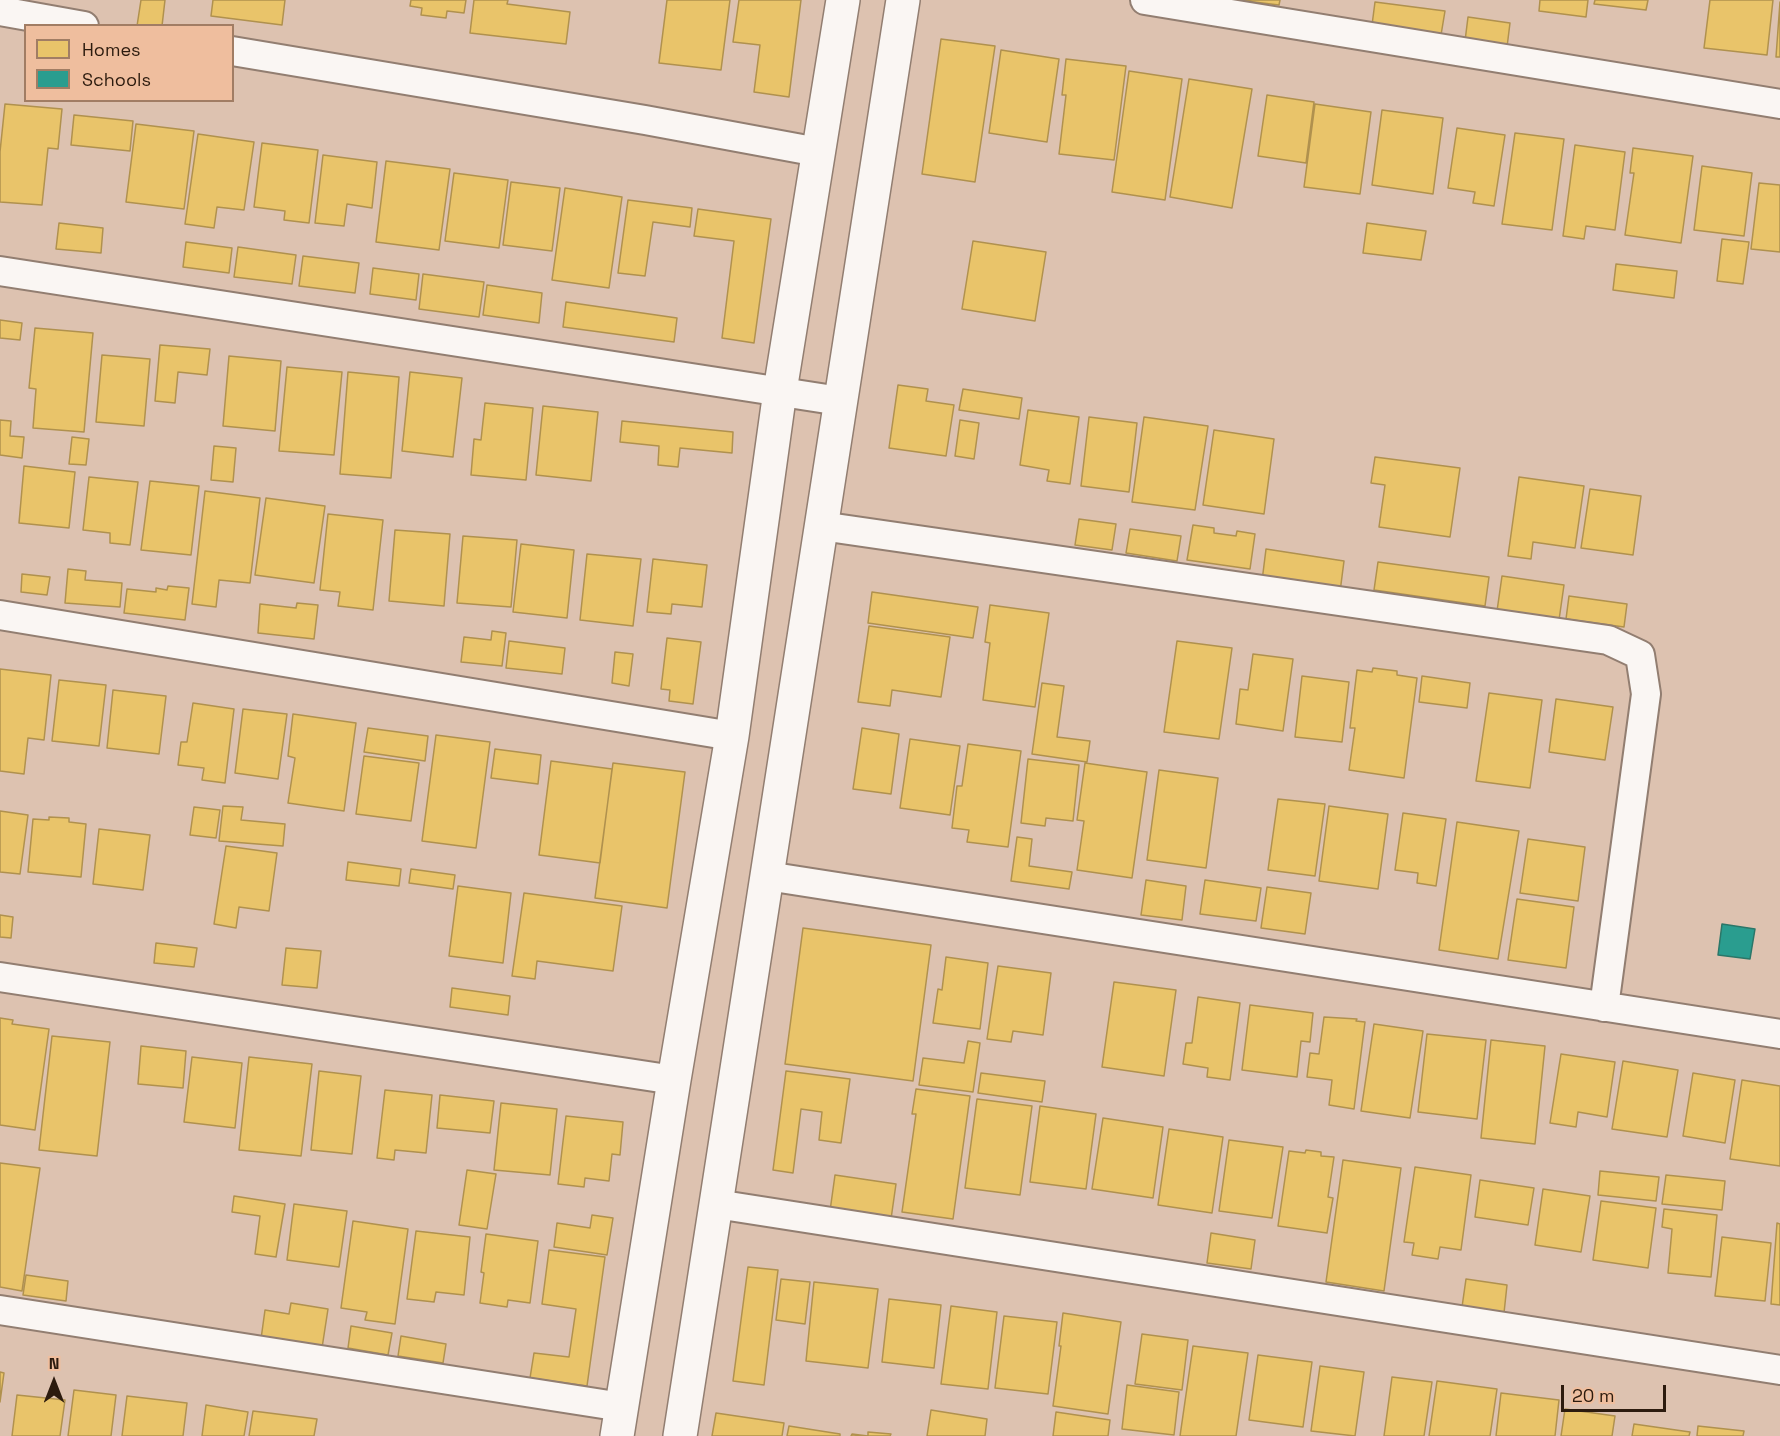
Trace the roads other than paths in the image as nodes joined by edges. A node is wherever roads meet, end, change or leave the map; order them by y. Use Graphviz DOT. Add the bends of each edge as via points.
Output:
graph roads {
  1 [pos="843,0"];
  2 [pos="903,0"];
  3 [pos="1145,0"];
  4 [pos="0,11"];
  5 [pos="73,24"];
  6 [pos="234,51"];
  7 [pos="1780,104"];
  8 [pos="818,152"];
  9 [pos="0,271"];
  10 [pos="780,391"];
  11 [pos="840,401"];
  12 [pos="820,526"];
  13 [pos="0,615"];
  14 [pos="732,736"];
  15 [pos="767,876"];
  16 [pos="0,977"];
  17 [pos="1604,1006"];
  18 [pos="1780,1034"];
  19 [pos="674,1080"];
  20 [pos="716,1204"];
  21 [pos="0,1310"];
  22 [pos="1780,1370"];
  23 [pos="620,1422"];
  24 [pos="680,1436"];
  1 -- 8 [label="street"];
  2 -- 11 [label="street"];
  3 -- 7 [label="street"];
  4 -- 5 [label="street"];
  6 -- 8 [label="street"];
  8 -- 10 [label="street"];
  9 -- 10 [label="street"];
  10 -- 11 [label="street"];
  10 -- 14 [label="street"];
  11 -- 12 [label="street"];
  12 -- 15 [label="street"];
  12 -- 17 [label="street" via="1608,640 1640,655 1646,694"];
  13 -- 14 [label="street"];
  14 -- 19 [label="street"];
  15 -- 17 [label="street"];
  15 -- 20 [label="street"];
  16 -- 19 [label="street"];
  17 -- 18 [label="street"];
  19 -- 23 [label="street"];
  20 -- 22 [label="street"];
  20 -- 24 [label="street"];
  21 -- 23 [label="street"];
}
